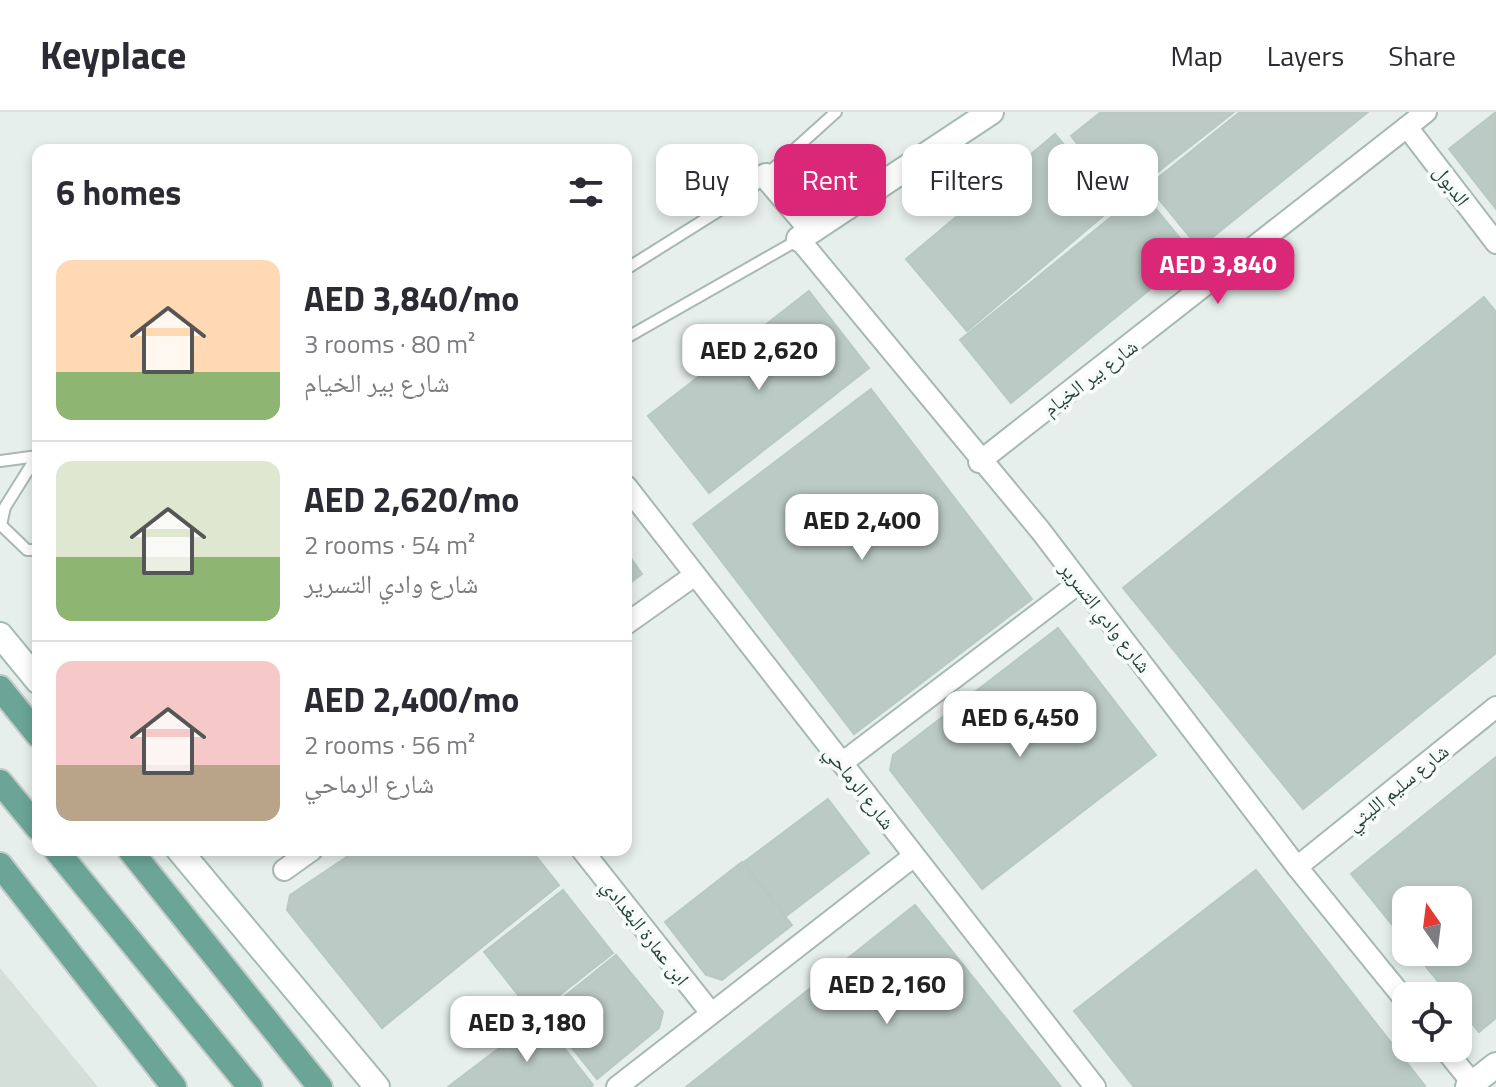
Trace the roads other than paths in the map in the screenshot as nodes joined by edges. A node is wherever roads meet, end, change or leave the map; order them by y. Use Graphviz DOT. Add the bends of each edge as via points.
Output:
graph roads {
  1 [pos="836,112"];
  2 [pos="991,112"];
  3 [pos="1426,112"];
  4 [pos="1407,127"];
  5 [pos="766,176"];
  6 [pos="806,235"];
  7 [pos="1496,243"];
  8 [pos="632,265"];
  9 [pos="632,335"];
  10 [pos="32,457"];
  11 [pos="0,461"];
  12 [pos="979,462"];
  13 [pos="32,465"];
  14 [pos="632,494"];
  15 [pos="32,550"];
  16 [pos="695,575"];
  17 [pos="1079,583"];
  18 [pos="632,620"];
  19 [pos="0,635"];
  20 [pos="32,674"];
  21 [pos="0,688"];
  22 [pos="1496,707"];
  23 [pos="32,728"];
  24 [pos="842,763"];
  25 [pos="0,782"];
  26 [pos="32,821"];
  27 [pos="61,856"];
  28 [pos="135,856"];
  29 [pos="184,856"];
  30 [pos="304,856"];
  31 [pos="587,856"];
  32 [pos="914,856"];
  33 [pos="0,865"];
  34 [pos="1297,867"];
  35 [pos="284,870"];
  36 [pos="1392,984"];
  37 [pos="711,1013"];
  38 [pos="1454,1062"];
  39 [pos="1496,1065"];
  40 [pos="1470,1085"];
  41 [pos="167,1086"];
  42 [pos="250,1087"];
  43 [pos="320,1087"];
  44 [pos="377,1087"];
  45 [pos="617,1087"];
  46 [pos="1095,1087"];
  1 -- 5 [label="lane"];
  2 -- 6 [label="street"];
  3 -- 4 [label="street, شارع بير الخيام"];
  4 -- 7 [label="street, الدبول"];
  4 -- 12 [label="street, شارع بير الخيام"];
  5 -- 6 [label="street"];
  5 -- 8 [label="lane"];
  6 -- 9 [label="lane"];
  6 -- 12 [label="street, شارع وادي التسرير"];
  10 -- 11 [label="lane"];
  12 -- 17 [label="street, شارع وادي التسرير"];
  13 -- 15 [label="lane" via="5,507 1,525"];
  14 -- 16 [label="street, شارع الرماحي"];
  16 -- 18 [label="street"];
  16 -- 24 [label="street, شارع الرماحي"];
  17 -- 24 [label="street"];
  17 -- 34 [label="street, شارع وادي التسرير"];
  19 -- 20 [label="street"];
  21 -- 23 [label="main road"];
  22 -- 34 [label="street, شارع سليم الليثي"];
  24 -- 32 [label="street, شارع الرماحي"];
  25 -- 26 [label="main road"];
  27 -- 42 [label="main road"];
  28 -- 43 [label="main road"];
  29 -- 44 [label="street"];
  30 -- 35 [label="street"];
  31 -- 37 [label="street, ابن عمارة البغدادي"];
  32 -- 37 [label="street"];
  32 -- 46 [label="street, شارع الرماحي"];
  33 -- 41 [label="main road"];
  34 -- 36 [label="street, شارع وادي التسرير"];
  37 -- 45 [label="street"];
  38 -- 40 [label="street"];
  39 -- 40 [label="street"];
}
